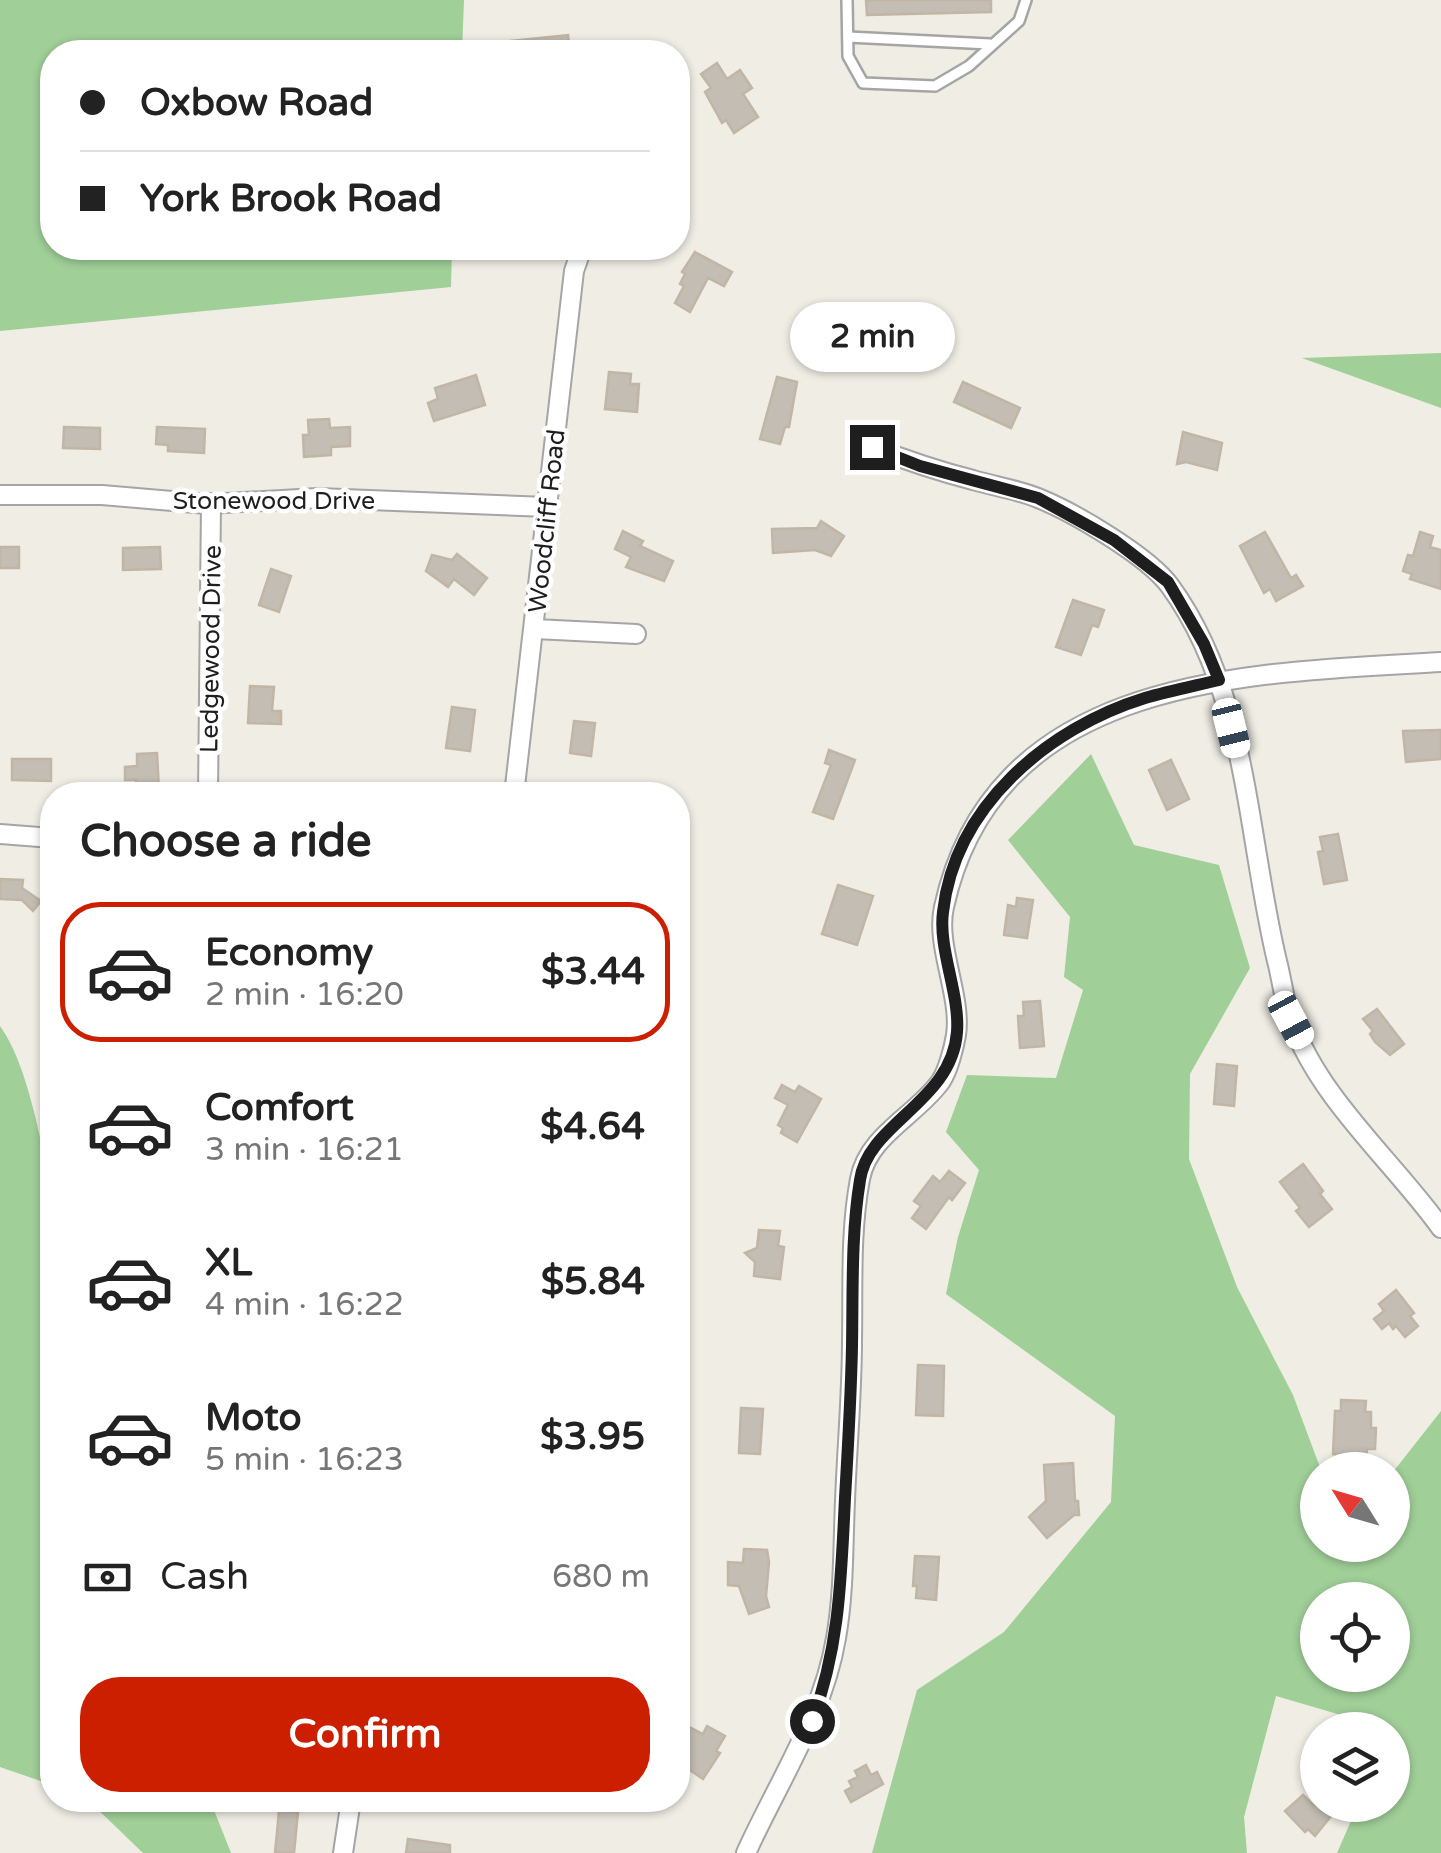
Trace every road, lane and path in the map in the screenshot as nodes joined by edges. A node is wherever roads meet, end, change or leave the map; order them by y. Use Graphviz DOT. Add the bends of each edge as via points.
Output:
graph roads {
  1 [pos="847,0"];
  2 [pos="1026,0"];
  3 [pos="848,37"];
  4 [pos="990,44"];
  5 [pos="578,260"];
  6 [pos="872,447"];
  7 [pos="0,495"];
  8 [pos="211,502"];
  9 [pos="548,507"];
  10 [pos="535,628"];
  11 [pos="636,634"];
  12 [pos="1441,662"];
  13 [pos="1219,680"];
  14 [pos="208,782"];
  15 [pos="516,782"];
  16 [pos="0,834"];
  17 [pos="40,837"];
  18 [pos="1441,1228"];
  19 [pos="349,1812"];
  20 [pos="342,1853"];
  21 [pos="746,1853"];
  1 -- 3 [label="lane"];
  2 -- 4 [label="lane" via="1019,21"];
  3 -- 4 [label="lane"];
  3 -- 4 [label="lane" via="848,56 864,82 934,86"];
  5 -- 9 [label="street, Woodcliff Road"];
  6 -- 13 [label="street" via="1038,498 1114,540 1168,582"];
  7 -- 8 [label="street, Stonewood Drive"];
  8 -- 9 [label="street, Stonewood Drive" via="318,498"];
  8 -- 14 [label="street, Ledgewood Drive"];
  9 -- 10 [label="street, Woodcliff Road"];
  10 -- 11 [label="street"];
  10 -- 15 [label="street, Woodcliff Road"];
  12 -- 13 [label="street"];
  13 -- 18 [label="street" via="1291,1020 1318,1072"];
  13 -- 21 [label="street" via="1142,699 1069,732 1015,771 980,813 956,860 942,914 958,1032 942,1079 873,1148 860,1174 836,1636 826,1685"];
  16 -- 17 [label="street"];
  19 -- 20 [label="street"];
}
